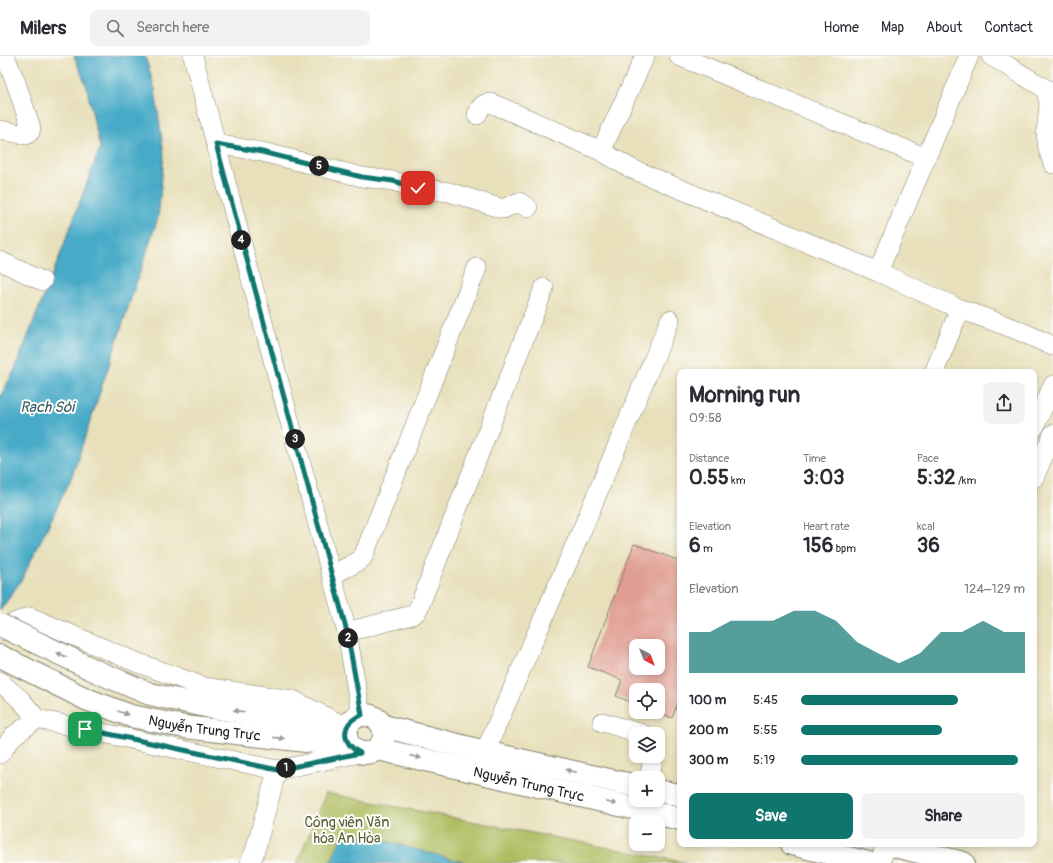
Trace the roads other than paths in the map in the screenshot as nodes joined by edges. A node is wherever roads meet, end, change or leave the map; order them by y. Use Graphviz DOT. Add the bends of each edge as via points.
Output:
graph roads {
  1 [pos="5,56"];
  2 [pos="193,56"];
  3 [pos="645,56"];
  4 [pos="679,56"];
  5 [pos="969,56"];
  6 [pos="991,56"];
  7 [pos="1050,91"];
  8 [pos="477,115"];
  9 [pos="0,130"];
  10 [pos="216,144"];
  11 [pos="601,151"];
  12 [pos="926,158"];
  13 [pos="1053,164"];
  14 [pos="528,208"];
  15 [pos="0,261"];
  16 [pos="477,268"];
  17 [pos="878,272"];
  18 [pos="42,281"];
  19 [pos="544,288"];
  20 [pos="960,308"];
  21 [pos="670,320"];
  22 [pos="1053,346"];
  23 [pos="935,369"];
  24 [pos="1053,385"];
  25 [pos="1037,421"];
  26 [pos="1053,434"];
  27 [pos="1037,471"];
  28 [pos="332,575"];
  29 [pos="0,625"];
  30 [pos="0,632"];
  31 [pos="347,632"];
  32 [pos="0,656"];
  33 [pos="0,682"];
  34 [pos="36,718"];
  35 [pos="602,722"];
  36 [pos="629,730"];
  37 [pos="359,738"];
  38 [pos="486,752"];
  39 [pos="0,754"];
  40 [pos="278,770"];
  41 [pos="629,784"];
  42 [pos="665,793"];
  43 [pos="677,795"];
  44 [pos="677,818"];
  45 [pos="805,847"];
  46 [pos="885,847"];
  47 [pos="898,847"];
  48 [pos="832,853"];
  49 [pos="250,863"];
  50 [pos="868,863"];
  51 [pos="880,863"];
  52 [pos="963,863"];
  1 -- 9 [label="street" via="31,128 26,135"];
  2 -- 10 [label="street"];
  3 -- 11 [label="street"];
  4 -- 12 [label="street"];
  5 -- 12 [label="street"];
  6 -- 7 [label="street"];
  7 -- 13 [label="street" via="1046,132"];
  8 -- 11 [label="street" via="482,106 491,103"];
  10 -- 14 [label="street" via="262,152 362,177 449,192 503,209 518,202"];
  10 -- 28 [label="street"];
  11 -- 17 [label="street" via="630,168"];
  12 -- 17 [label="street"];
  15 -- 18 [label="street"];
  16 -- 28 [label="street" via="363,557"];
  17 -- 20 [label="street"];
  19 -- 31 [label="street" via="419,607 412,615"];
  20 -- 22 [label="street"];
  20 -- 23 [label="street"];
  21 -- 38 [label="street"];
  24 -- 25 [label="street"];
  26 -- 27 [label="street"];
  28 -- 31 [label="street"];
  37 -- 29 [label="main road, Nguyễn Trung Trực, one-way, bridge" via="150,694"];
  30 -- 37 [label="street" via="11,624 30,617 133,661 204,687 293,700"];
  31 -- 37 [label="street"];
  32 -- 37 [label="main road, Nguyễn Trung Trực, one-way" via="86,699 130,716 186,728"];
  33 -- 34 [label="street" via="21,700"];
  34 -- 39 [label="street" via="13,736"];
  34 -- 40 [label="street"];
  35 -- 36 [label="street"];
  37 -- 38 [label="main road, Nguyễn Trung Trực" via="384,738 383,726"];
  37 -- 40 [label="street"];
  37 -- 44 [label="main road, Nguyễn Trung Trực, one-way"];
  41 -- 38 [label="main road, Nguyễn Trung Trực, one-way"];
  40 -- 49 [label="street"];
  42 -- 43 [label="main road"];
  45 -- 48 [label="main road"];
  46 -- 51 [label="street"];
  47 -- 52 [label="main road"];
  48 -- 50 [label="main road"];
}
